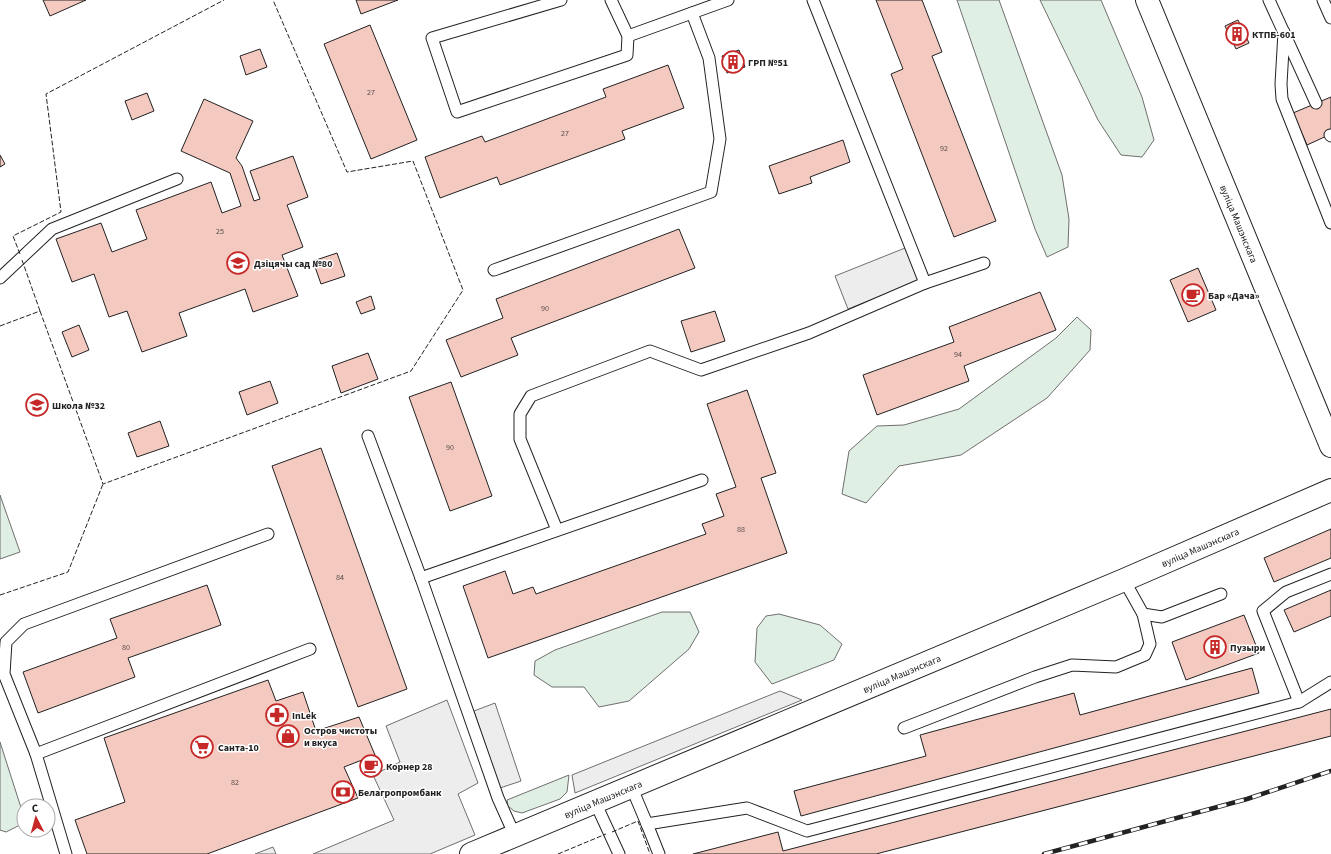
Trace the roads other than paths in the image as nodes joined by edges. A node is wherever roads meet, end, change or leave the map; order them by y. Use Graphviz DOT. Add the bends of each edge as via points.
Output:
graph roads {
  1 [pos="561,0"];
  2 [pos="611,0"];
  3 [pos="728,0"];
  4 [pos="813,0"];
  5 [pos="1148,0"];
  6 [pos="1269,0"];
  7 [pos="1323,0"];
  8 [pos="692,13"];
  9 [pos="1331,18"];
  10 [pos="1284,32"];
  11 [pos="628,36"];
  12 [pos="1316,103"];
  13 [pos="177,179"];
  14 [pos="1331,223"];
  15 [pos="984,263"];
  16 [pos="494,270"];
  17 [pos="0,278"];
  18 [pos="925,283"];
  19 [pos="368,436"];
  20 [pos="1331,446"];
  21 [pos="702,480"];
  22 [pos="1331,490"];
  23 [pos="558,530"];
  24 [pos="268,534"];
  25 [pos="1331,574"];
  26 [pos="421,578"];
  27 [pos="1124,580"];
  28 [pos="1221,594"];
  29 [pos="1143,614"];
  30 [pos="310,650"];
  31 [pos="1331,682"];
  32 [pos="1299,702"];
  33 [pos="904,728"];
  34 [pos="36,754"];
  35 [pos="631,786"];
  36 [pos="595,802"];
  37 [pos="647,824"];
  38 [pos="515,836"];
  39 [pos="66,854"];
  40 [pos="471,854"];
  41 [pos="619,854"];
  42 [pos="659,854"];
  1 -- 11 [label="lane" via="432,38 457,112 628,55"];
  2 -- 11 [label="lane"];
  3 -- 8 [label="lane"];
  4 -- 18 [label="lane"];
  5 -- 20 [label="main road, вуліца Машэнскага"];
  6 -- 10 [label="lane"];
  7 -- 9 [label="lane"];
  8 -- 11 [label="lane"];
  8 -- 16 [label="lane" via="709,58 720,139 711,192"];
  10 -- 12 [label="lane"];
  10 -- 14 [label="lane" via="1282,99"];
  13 -- 17 [label="lane" via="52,229"];
  15 -- 18 [label="lane"];
  18 -- 23 [label="lane" via="809,332 701,370 650,351 531,396 520,414 520,439"];
  19 -- 26 [label="lane"];
  21 -- 23 [label="lane"];
  22 -- 27 [label="main road, вуліца Машэнскага"];
  23 -- 26 [label="lane"];
  24 -- 34 [label="lane" via="24,624 6,642 4,674"];
  25 -- 32 [label="lane" via="1286,592 1263,611"];
  26 -- 38 [label="lane" via="498,798"];
  27 -- 29 [label="lane"];
  27 -- 35 [label="main road, вуліца Машэнскага"];
  28 -- 29 [label="lane" via="1162,617"];
  29 -- 33 [label="lane" via="1150,644 1145,655 1116,667 1072,665 1034,677"];
  30 -- 34 [label="lane"];
  31 -- 32 [label="lane"];
  32 -- 37 [label="lane" via="807,831 747,808"];
  34 -- 39 [label="lane"];
  35 -- 36 [label="main road, вуліца Машэнскага"];
  35 -- 37 [label="lane"];
  36 -- 38 [label="main road, вуліца Машэнскага"];
  36 -- 41 [label="lane"];
  37 -- 42 [label="lane"];
  38 -- 40 [label="main road, вуліца Машэнскага"];
}
